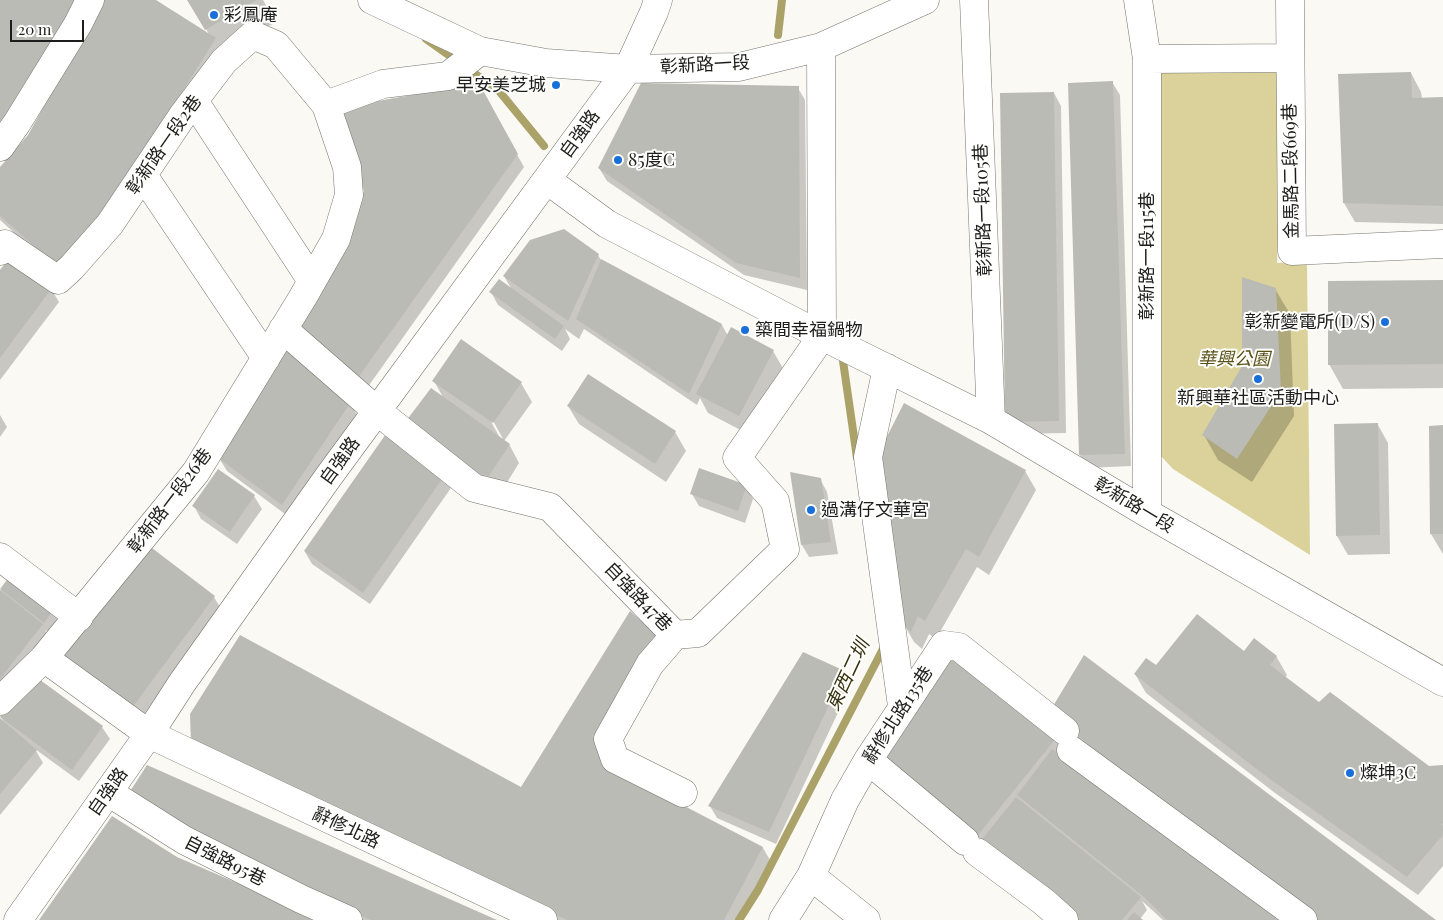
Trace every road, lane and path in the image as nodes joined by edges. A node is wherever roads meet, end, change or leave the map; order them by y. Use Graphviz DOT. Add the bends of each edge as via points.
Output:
graph roads {
  1 [pos="90,0"];
  2 [pos="372,0"];
  3 [pos="658,0"];
  4 [pos="925,0"];
  5 [pos="974,0"];
  6 [pos="1138,0"];
  7 [pos="1290,0"];
  8 [pos="821,47"];
  9 [pos="480,51"];
  10 [pos="1289,58"];
  11 [pos="1147,59"];
  12 [pos="628,69"];
  13 [pos="194,101"];
  14 [pos="326,105"];
  15 [pos="0,147"];
  16 [pos="143,175"];
  17 [pos="546,180"];
  18 [pos="1443,244"];
  19 [pos="0,251"];
  20 [pos="312,281"];
  21 [pos="283,330"];
  22 [pos="822,336"];
  23 [pos="266,358"];
  24 [pos="887,368"];
  25 [pos="377,411"];
  26 [pos="991,420"];
  27 [pos="1147,513"];
  28 [pos="0,557"];
  29 [pos="78,617"];
  30 [pos="676,635"];
  31 [pos="44,658"];
  32 [pos="1443,682"];
  33 [pos="0,701"];
  34 [pos="902,706"];
  35 [pos="149,734"];
  36 [pos="868,760"];
  37 [pos="108,792"];
  38 [pos="683,792"];
  39 [pos="811,876"];
  40 [pos="18,920"];
  41 [pos="348,920"];
  42 [pos="543,920"];
  43 [pos="783,920"];
  44 [pos="866,920"];
  45 [pos="1064,920"];
  46 [pos="1303,920"];
  1 -- 15 [label="street"];
  2 -- 9 [label="street, 彰新路一段"];
  3 -- 12 [label="street, 自強路"];
  4 -- 8 [label="street, 彰新路一段"];
  5 -- 26 [label="street, 彰新路一段105巷"];
  6 -- 11 [label="street, 彰新路一段115巷"];
  7 -- 10 [label="street, 金馬路二段669巷"];
  8 -- 12 [label="street, 彰新路一段" via="739,67"];
  8 -- 22 [label="street"];
  9 -- 12 [label="street, 彰新路一段" via="546,63"];
  9 -- 14 [label="street" via="448,76 383,84"];
  10 -- 11 [label="street"];
  10 -- 18 [label="street, 金馬路二段669巷" via="1292,251"];
  11 -- 27 [label="street, 彰新路一段115巷"];
  12 -- 17 [label="street, 自強路"];
  13 -- 14 [label="street, 彰新路一段2巷" via="224,61 253,35 276,44"];
  13 -- 16 [label="street, 彰新路一段2巷"];
  13 -- 20 [label="street"];
  14 -- 20 [label="street, 彰新路一段26巷" via="347,167 349,195 336,239"];
  16 -- 19 [label="street, 彰新路一段2巷" via="110,224 58,280 5,244"];
  16 -- 23 [label="street"];
  17 -- 22 [label="street, 彰新路一段" via="607,224"];
  17 -- 25 [label="street, 自強路"];
  20 -- 21 [label="street, 彰新路一段26巷"];
  21 -- 23 [label="street, 彰新路一段26巷"];
  21 -- 25 [label="street, 自強路47巷"];
  22 -- 24 [label="street, 彰新路一段"];
  22 -- 30 [label="street, 自強路47巷" via="737,458 775,502 785,549 698,634"];
  23 -- 29 [label="street, 彰新路一段26巷" via="196,472"];
  24 -- 26 [label="street, 彰新路一段"];
  24 -- 34 [label="street" via="868,457"];
  25 -- 30 [label="street, 自強路47巷" via="474,488 550,506"];
  25 -- 35 [label="street, 自強路" via="187,675"];
  26 -- 27 [label="street, 彰新路一段"];
  27 -- 32 [label="street, 彰新路一段"];
  28 -- 29 [label="street"];
  29 -- 31 [label="street, 彰新路一段26巷"];
  30 -- 38 [label="street" via="650,664 608,739 615,759"];
  31 -- 33 [label="street, 彰新路一段26巷"];
  31 -- 35 [label="street, 辭修北路"];
  34 -- 36 [label="street, 辭修北路135巷"];
  34 -- 46 [label="street, 辭修北路135巷" via="944,645 959,648 1068,740"];
  35 -- 37 [label="street, 自強路"];
  35 -- 42 [label="street, 辭修北路"];
  36 -- 39 [label="street, 辭修北路135巷" via="845,800"];
  36 -- 45 [label="street"];
  37 -- 40 [label="street, 自強路"];
  37 -- 41 [label="street, 自強路95巷" via="184,840"];
  39 -- 43 [label="street, 辭修北路135巷"];
  39 -- 44 [label="street"];
}
